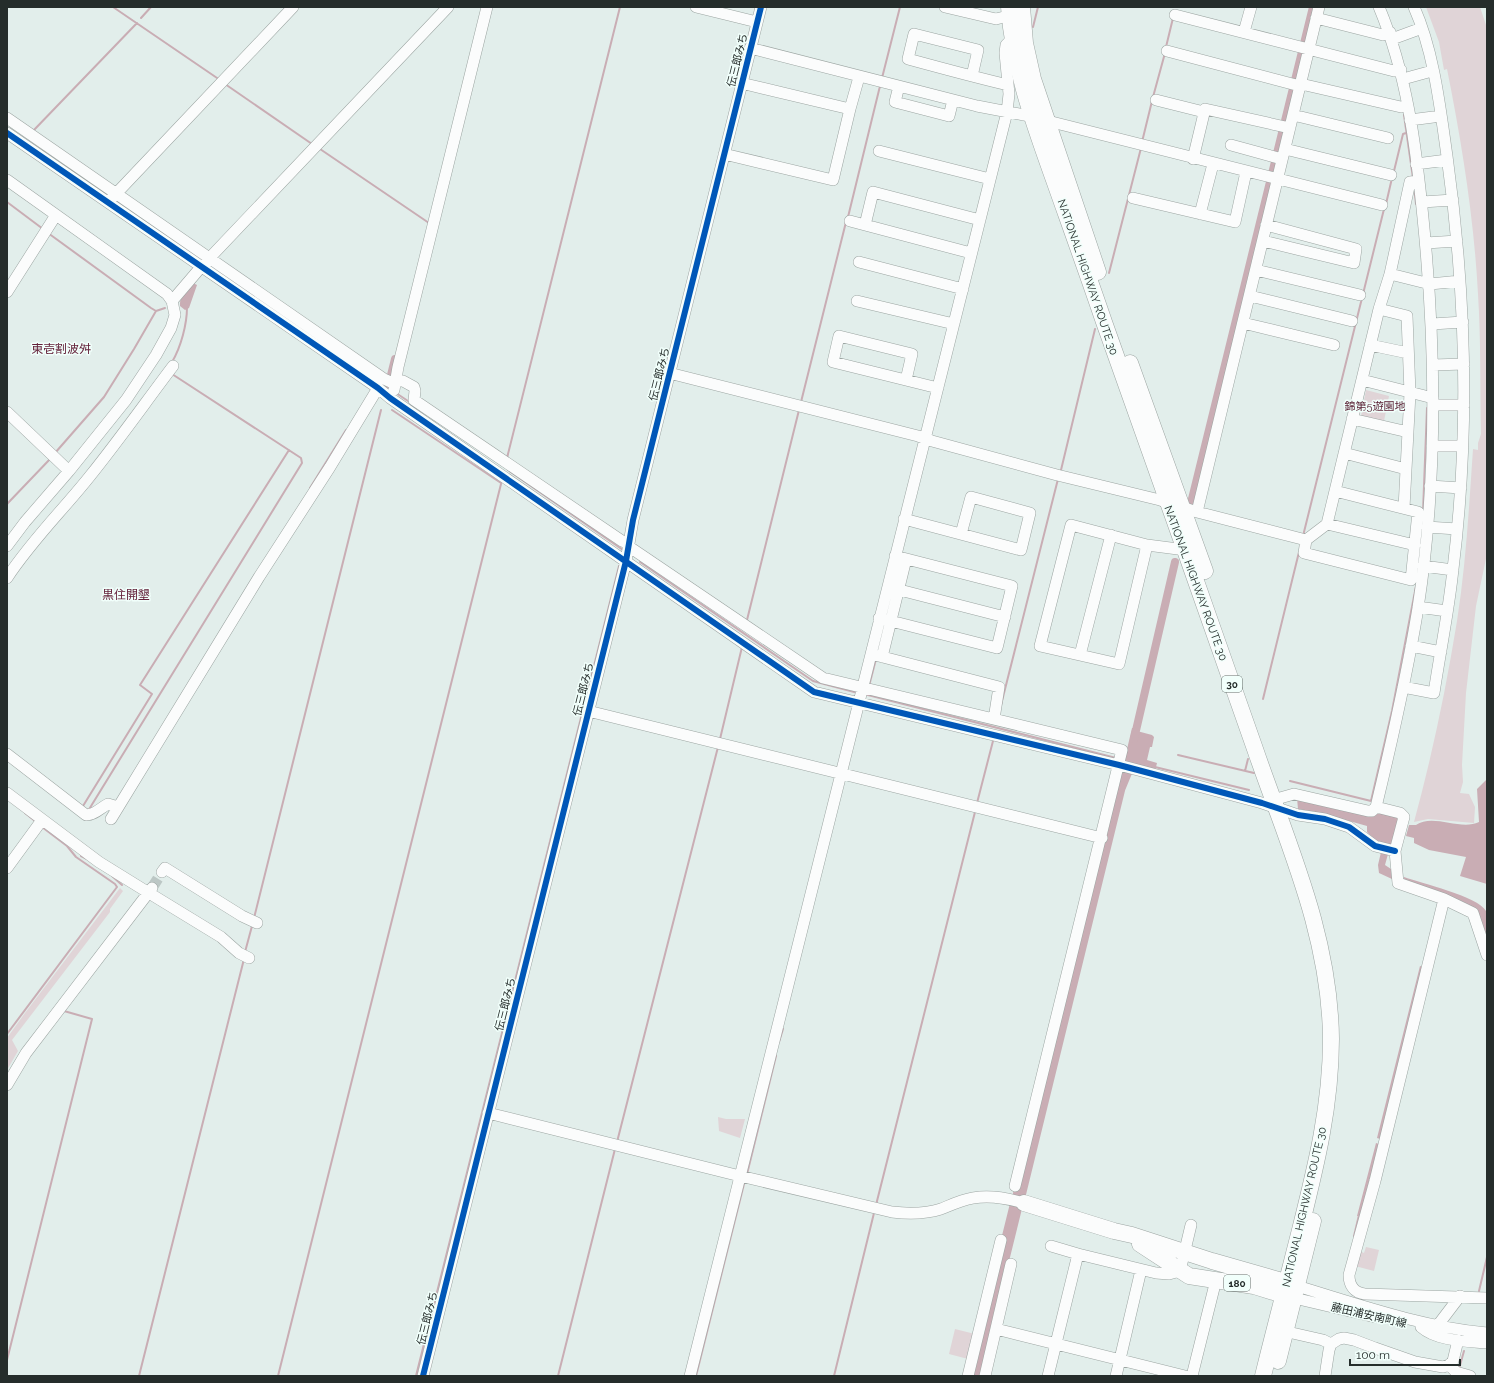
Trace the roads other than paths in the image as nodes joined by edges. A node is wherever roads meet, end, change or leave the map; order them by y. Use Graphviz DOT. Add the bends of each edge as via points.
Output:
graph roads {
  1 [pos="293,7"];
  2 [pos="448,7"];
  3 [pos="487,7"];
  4 [pos="696,7"];
  5 [pos="761,7"];
  6 [pos="945,7"];
  7 [pos="1251,7"];
  8 [pos="1319,7"];
  9 [pos="1379,7"];
  10 [pos="1414,7"];
  11 [pos="1016,15"];
  12 [pos="1175,15"];
  13 [pos="1316,18"];
  14 [pos="757,22"];
  15 [pos="1422,28"];
  16 [pos="1244,32"];
  17 [pos="1388,35"];
  18 [pos="750,48"];
  19 [pos="1305,48"];
  20 [pos="1167,51"];
  21 [pos="1432,71"];
  22 [pos="1399,73"];
  23 [pos="972,76"];
  24 [pos="859,77"];
  25 [pos="741,83"];
  26 [pos="1008,85"];
  27 [pos="1297,85"];
  28 [pos="899,86"];
  29 [pos="953,100"];
  30 [pos="1156,100"];
  31 [pos="1404,106"];
  32 [pos="850,109"];
  33 [pos="1007,112"];
  34 [pos="1204,112"];
  35 [pos="1293,115"];
  36 [pos="1441,116"];
  37 [pos="7,118"];
  38 [pos="1040,120"];
  39 [pos="1410,120"];
  40 [pos="1286,127"];
  41 [pos="7,133"];
  42 [pos="1388,138"];
  43 [pos="1231,145"];
  44 [pos="879,150"];
  45 [pos="724,154"];
  46 [pos="1279,155"];
  47 [pos="1193,159"];
  48 [pos="1447,160"];
  49 [pos="1213,164"];
  50 [pos="1416,164"];
  51 [pos="1246,172"];
  52 [pos="1391,175"];
  53 [pos="990,179"];
  54 [pos="1273,179"];
  55 [pos="7,180"];
  56 [pos="115,197"];
  57 [pos="1133,198"];
  58 [pos="1416,198"];
  59 [pos="1453,200"];
  60 [pos="1382,205"];
  61 [pos="1200,214"];
  62 [pos="56,215"];
  63 [pos="980,220"];
  64 [pos="850,221"];
  65 [pos="865,225"];
  66 [pos="1266,225"];
  67 [pos="1262,241"];
  68 [pos="1457,241"];
  69 [pos="1426,243"];
  70 [pos="972,253"];
  71 [pos="206,262"];
  72 [pos="859,262"];
  73 [pos="1256,270"];
  74 [pos="1390,274"];
  75 [pos="1460,281"];
  76 [pos="1426,283"];
  77 [pos="963,289"];
  78 [pos="7,292"];
  79 [pos="1360,295"];
  80 [pos="1250,296"];
  81 [pos="857,300"];
  82 [pos="172,301"];
  83 [pos="1379,309"];
  84 [pos="1352,321"];
  85 [pos="1243,322"];
  86 [pos="1463,322"];
  87 [pos="954,324"];
  88 [pos="1432,324"];
  89 [pos="1334,345"];
  90 [pos="1370,345"];
  91 [pos="1408,353"];
  92 [pos="1464,364"];
  93 [pos="1433,365"];
  94 [pos="170,370"];
  95 [pos="669,373"];
  96 [pos="906,380"];
  97 [pos="1362,380"];
  98 [pos="392,387"];
  99 [pos="378,388"];
  100 [pos="938,388"];
  101 [pos="1410,393"];
  102 [pos="1430,399"];
  103 [pos="126,400"];
  104 [pos="1464,405"];
  105 [pos="139,409"];
  106 [pos="7,412"];
  107 [pos="1352,419"];
  108 [pos="1408,432"];
  109 [pos="928,440"];
  110 [pos="1432,446"];
  111 [pos="1462,446"];
  112 [pos="1344,453"];
  113 [pos="72,467"];
  114 [pos="1406,468"];
  115 [pos="511,473"];
  116 [pos="88,475"];
  117 [pos="1430,486"];
  118 [pos="1460,488"];
  119 [pos="1335,491"];
  120 [pos="1182,507"];
  121 [pos="1404,508"];
  122 [pos="908,520"];
  123 [pos="1327,524"];
  124 [pos="1427,526"];
  125 [pos="1457,529"];
  126 [pos="961,534"];
  127 [pos="1111,535"];
  128 [pos="1303,540"];
  129 [pos="625,543"];
  130 [pos="1147,545"];
  131 [pos="1415,545"];
  132 [pos="7,546"];
  133 [pos="1190,546"];
  134 [pos="901,557"];
  135 [pos="626,561"];
  136 [pos="1423,566"];
  137 [pos="1453,570"];
  138 [pos="7,578"];
  139 [pos="893,588"];
  140 [pos="1418,607"];
  141 [pos="1447,611"];
  142 [pos="1005,617"];
  143 [pos="885,619"];
  144 [pos="1411,646"];
  145 [pos="1441,652"];
  146 [pos="876,655"];
  147 [pos="1080,655"];
  148 [pos="1403,687"];
  149 [pos="863,692"];
  150 [pos="588,712"];
  151 [pos="994,719"];
  152 [pos="7,754"];
  153 [pos="1114,757"];
  154 [pos="844,774"];
  155 [pos="7,792"];
  156 [pos="1280,804"];
  157 [pos="115,806"];
  158 [pos="1376,807"];
  159 [pos="111,819"];
  160 [pos="40,823"];
  161 [pos="1102,838"];
  162 [pos="1388,849"];
  163 [pos="7,868"];
  164 [pos="162,872"];
  165 [pos="150,891"];
  166 [pos="1441,898"];
  167 [pos="258,923"];
  168 [pos="1487,954"];
  169 [pos="249,958"];
  170 [pos="7,1085"];
  171 [pos="488,1113"];
  172 [pos="744,1177"];
  173 [pos="1015,1186"];
  174 [pos="1024,1203"];
  175 [pos="1191,1225"];
  176 [pos="1114,1231"];
  177 [pos="1001,1240"];
  178 [pos="1051,1246"];
  179 [pos="1185,1252"];
  180 [pos="1078,1254"];
  181 [pos="1011,1264"];
  182 [pos="1141,1270"];
  183 [pos="1180,1271"];
  184 [pos="1216,1280"];
  185 [pos="1290,1290"];
  186 [pos="1460,1296"];
  187 [pos="1487,1298"];
  188 [pos="1421,1327"];
  189 [pos="1442,1327"];
  190 [pos="996,1329"];
  191 [pos="1280,1330"];
  192 [pos="1487,1333"];
  193 [pos="1458,1340"];
  194 [pos="1487,1343"];
  195 [pos="1056,1344"];
  196 [pos="1331,1344"];
  197 [pos="1120,1360"];
  198 [pos="1459,1372"];
  199 [pos="422,1376"];
  200 [pos="690,1376"];
  201 [pos="968,1376"];
  202 [pos="984,1376"];
  203 [pos="1048,1376"];
  204 [pos="1116,1376"];
  205 [pos="1185,1376"];
  206 [pos="1192,1376"];
  207 [pos="1263,1376"];
  208 [pos="1275,1376"];
  209 [pos="1325,1376"];
  1 -- 56 [label="street"];
  2 -- 71 [label="street"];
  3 -- 98 [label="street"];
  4 -- 14 [label="street"];
  5 -- 14 [label="street, 伝三郎みち"];
  6 -- 11 [label="street" via="996,18"];
  7 -- 16 [label="street"];
  8 -- 13 [label="street"];
  9 -- 17 [label="street"];
  10 -- 15 [label="street"];
  11 -- 26 [label="street" via="1005,53"];
  11 -- 38 [label="highway, NATIONAL HIGHWAY ROUTE 30 / 30" via="1033,79"];
  11 -- 38 [label="highway, NATIONAL HIGHWAY ROUTE 30 / 30" via="1018,66"];
  12 -- 16 [label="street"];
  13 -- 17 [label="street"];
  13 -- 19 [label="street"];
  14 -- 18 [label="street, 伝三郎みち"];
  15 -- 17 [label="street"];
  15 -- 21 [label="street"];
  16 -- 19 [label="street"];
  17 -- 22 [label="street"];
  18 -- 24 [label="street"];
  18 -- 25 [label="street, 伝三郎みち"];
  19 -- 22 [label="street"];
  19 -- 27 [label="street"];
  20 -- 27 [label="street"];
  21 -- 22 [label="street"];
  21 -- 36 [label="street"];
  22 -- 31 [label="street"];
  23 -- 23 [label="street" via="908,59 914,34 978,50"];
  23 -- 26 [label="street"];
  24 -- 28 [label="street"];
  24 -- 32 [label="street"];
  25 -- 32 [label="street"];
  25 -- 45 [label="street, 伝三郎みち"];
  26 -- 33 [label="street"];
  27 -- 31 [label="street"];
  27 -- 35 [label="street"];
  28 -- 29 [label="street"];
  28 -- 29 [label="street" via="895,102 949,116"];
  29 -- 33 [label="street"];
  30 -- 34 [label="street"];
  31 -- 39 [label="street"];
  32 -- 45 [label="street" via="832,180"];
  33 -- 38 [label="street"];
  33 -- 53 [label="street"];
  34 -- 40 [label="street" via="1205,109"];
  34 -- 47 [label="street"];
  35 -- 40 [label="street"];
  35 -- 42 [label="street"];
  36 -- 39 [label="street"];
  36 -- 48 [label="street"];
  37 -- 56 [label="street"];
  38 -- 47 [label="street"];
  38 -- 120 [label="highway, NATIONAL HIGHWAY ROUTE 30 / 30"];
  39 -- 50 [label="street"];
  40 -- 46 [label="street"];
  41 -- 56 [label="street" via="22,137"];
  43 -- 46 [label="street"];
  44 -- 53 [label="street"];
  45 -- 95 [label="street, 伝三郎みち"];
  46 -- 52 [label="street"];
  46 -- 54 [label="street"];
  47 -- 49 [label="street"];
  48 -- 50 [label="street"];
  48 -- 59 [label="street"];
  49 -- 51 [label="street"];
  49 -- 61 [label="street"];
  50 -- 58 [label="street"];
  51 -- 54 [label="street"];
  51 -- 61 [label="street" via="1235,222"];
  53 -- 63 [label="street"];
  54 -- 60 [label="street"];
  54 -- 66 [label="street"];
  55 -- 62 [label="street"];
  56 -- 71 [label="street"];
  57 -- 61 [label="street"];
  58 -- 59 [label="street"];
  58 -- 69 [label="street"];
  58 -- 74 [label="street"];
  59 -- 68 [label="street"];
  62 -- 78 [label="street"];
  62 -- 82 [label="street" via="167,294"];
  63 -- 65 [label="street" via="873,192"];
  63 -- 70 [label="street"];
  64 -- 65 [label="street"];
  65 -- 70 [label="street"];
  66 -- 67 [label="street"];
  66 -- 67 [label="street" via="1356,249 1354,263"];
  67 -- 73 [label="street"];
  68 -- 69 [label="street"];
  68 -- 75 [label="street"];
  69 -- 76 [label="street"];
  70 -- 77 [label="street"];
  71 -- 82 [label="street"];
  71 -- 98 [label="street"];
  71 -- 99 [label="street"];
  72 -- 77 [label="street"];
  73 -- 79 [label="street"];
  73 -- 80 [label="street"];
  74 -- 76 [label="street"];
  74 -- 83 [label="street"];
  75 -- 76 [label="street"];
  75 -- 86 [label="street"];
  76 -- 88 [label="street"];
  77 -- 87 [label="street"];
  80 -- 84 [label="street"];
  80 -- 85 [label="street"];
  81 -- 87 [label="street"];
  82 -- 103 [label="street" via="175,315 171,328"];
  83 -- 90 [label="street"];
  83 -- 91 [label="street" via="1407,316"];
  85 -- 89 [label="street"];
  85 -- 120 [label="street"];
  86 -- 88 [label="street"];
  86 -- 92 [label="street"];
  87 -- 100 [label="street"];
  88 -- 93 [label="street"];
  90 -- 91 [label="street"];
  90 -- 97 [label="street"];
  91 -- 101 [label="street"];
  92 -- 93 [label="street"];
  92 -- 104 [label="street"];
  93 -- 102 [label="street"];
  94 -- 105 [label="street"];
  95 -- 109 [label="street"];
  95 -- 129 [label="street, 伝三郎みち"];
  96 -- 96 [label="street" via="912,354 839,336 833,362"];
  96 -- 100 [label="street"];
  97 -- 101 [label="street"];
  97 -- 107 [label="street"];
  98 -- 99 [label="street"];
  98 -- 115 [label="street"];
  98 -- 115 [label="street" via="403,381 414,387 414,400"];
  99 -- 157 [label="street" via="178,712"];
  100 -- 109 [label="street"];
  101 -- 102 [label="street"];
  101 -- 108 [label="street"];
  102 -- 104 [label="street"];
  102 -- 110 [label="street"];
  103 -- 105 [label="street"];
  103 -- 113 [label="street"];
  104 -- 111 [label="street"];
  105 -- 116 [label="street"];
  106 -- 113 [label="street" via="53,455"];
  107 -- 108 [label="street"];
  107 -- 112 [label="street"];
  108 -- 114 [label="street"];
  109 -- 120 [label="street"];
  109 -- 122 [label="street"];
  110 -- 111 [label="street"];
  110 -- 117 [label="street"];
  111 -- 118 [label="street"];
  112 -- 114 [label="street"];
  112 -- 119 [label="street"];
  113 -- 116 [label="street"];
  113 -- 132 [label="street"];
  114 -- 121 [label="street"];
  115 -- 129 [label="street"];
  115 -- 135 [label="street"];
  116 -- 138 [label="street"];
  117 -- 118 [label="street"];
  117 -- 124 [label="street"];
  118 -- 125 [label="street"];
  119 -- 121 [label="street"];
  119 -- 123 [label="street"];
  120 -- 128 [label="street"];
  120 -- 133 [label="highway, NATIONAL HIGHWAY ROUTE 30 / 30"];
  121 -- 131 [label="street" via="1418,512"];
  122 -- 126 [label="street"];
  122 -- 134 [label="street"];
  123 -- 128 [label="street"];
  123 -- 131 [label="street"];
  124 -- 125 [label="street"];
  124 -- 136 [label="street"];
  125 -- 137 [label="street"];
  126 -- 126 [label="street" via="1020,550 1030,513 971,498"];
  127 -- 130 [label="street"];
  127 -- 147 [label="street"];
  127 -- 147 [label="street" via="1071,525 1040,646"];
  128 -- 131 [label="street" via="1304,553 1411,580"];
  129 -- 135 [label="street, 伝三郎みち"];
  129 -- 149 [label="street" via="814,673"];
  130 -- 133 [label="street" via="1178,549"];
  130 -- 147 [label="street" via="1119,664"];
  133 -- 156 [label="highway, NATIONAL HIGHWAY ROUTE 30 / 30"];
  134 -- 139 [label="street"];
  134 -- 142 [label="street" via="1012,586"];
  135 -- 149 [label="street" via="814,692"];
  135 -- 150 [label="street, 伝三郎みち"];
  136 -- 137 [label="street"];
  136 -- 140 [label="street"];
  137 -- 141 [label="street"];
  139 -- 142 [label="street"];
  139 -- 143 [label="street"];
  140 -- 141 [label="street"];
  140 -- 144 [label="street"];
  141 -- 145 [label="street"];
  142 -- 143 [label="street" via="997,648"];
  143 -- 146 [label="street"];
  144 -- 145 [label="street"];
  144 -- 148 [label="street"];
  145 -- 148 [label="street" via="1434,693"];
  146 -- 149 [label="street"];
  146 -- 151 [label="street" via="999,687"];
  148 -- 158 [label="street"];
  149 -- 151 [label="street"];
  149 -- 153 [label="street"];
  149 -- 154 [label="street"];
  150 -- 154 [label="street"];
  150 -- 171 [label="street, 伝三郎みち"];
  151 -- 153 [label="street"];
  152 -- 157 [label="street" via="86,815 105,805"];
  153 -- 156 [label="street" via="1262,803"];
  153 -- 161 [label="street"];
  154 -- 161 [label="street"];
  154 -- 172 [label="street"];
  155 -- 160 [label="street"];
  156 -- 158 [label="street" via="1294,794 1368,811"];
  156 -- 162 [label="street" via="1298,816 1325,819 1349,827 1371,844"];
  156 -- 185 [label="highway, NATIONAL HIGHWAY ROUTE 30 / 30" via="1313,881 1327,931 1337,992 1340,1032 1339,1079 1326,1168"];
  157 -- 159 [label="street"];
  158 -- 162 [label="street" via="1403,815 1399,836"];
  160 -- 163 [label="street"];
  160 -- 165 [label="street" via="99,862"];
  161 -- 173 [label="street"];
  162 -- 166 [label="street" via="1398,883"];
  164 -- 167 [label="street" via="165,868 242,916"];
  165 -- 169 [label="street"];
  165 -- 170 [label="street" via="26,1053"];
  166 -- 168 [label="street" via="1473,913"];
  166 -- 186 [label="street" via="1375,1182 1349,1281 1361,1294"];
  171 -- 172 [label="street"];
  171 -- 199 [label="street, 伝三郎みち"];
  172 -- 174 [label="street" via="901,1213 924,1213 982,1197 1000,1197"];
  172 -- 200 [label="street"];
  174 -- 176 [label="highway"];
  175 -- 179 [label="street"];
  176 -- 179 [label="highway, 180"];
  176 -- 183 [label="highway, 180" via="1149,1249"];
  177 -- 201 [label="street"];
  178 -- 180 [label="street"];
  179 -- 183 [label="street"];
  179 -- 185 [label="highway, 180"];
  180 -- 182 [label="street"];
  180 -- 195 [label="street"];
  181 -- 190 [label="street"];
  182 -- 183 [label="street" via="1169,1274"];
  182 -- 197 [label="street"];
  183 -- 184 [label="highway, 180" via="1189,1276"];
  184 -- 185 [label="highway, 180"];
  184 -- 206 [label="street"];
  185 -- 188 [label="street, 藤田浦安南町線"];
  185 -- 189 [label="street, 藤田浦安南町線"];
  185 -- 191 [label="highway, NATIONAL HIGHWAY ROUTE 30 / 30"];
  186 -- 187 [label="street"];
  186 -- 189 [label="street"];
  188 -- 189 [label="street, 藤田浦安南町線"];
  188 -- 193 [label="street" via="1427,1332"];
  189 -- 192 [label="street, 藤田浦安南町線"];
  190 -- 195 [label="street"];
  190 -- 202 [label="street"];
  191 -- 196 [label="street"];
  191 -- 207 [label="highway, NATIONAL HIGHWAY ROUTE 30 / 30"];
  191 -- 208 [label="highway, NATIONAL HIGHWAY ROUTE 30 / 30"];
  193 -- 194 [label="street"];
  193 -- 198 [label="street" via="1455,1355"];
  195 -- 197 [label="street"];
  195 -- 203 [label="street"];
  196 -- 198 [label="street" via="1339,1339 1349,1338 1421,1363"];
  196 -- 209 [label="street"];
  197 -- 204 [label="street"];
  197 -- 205 [label="street"];
}
